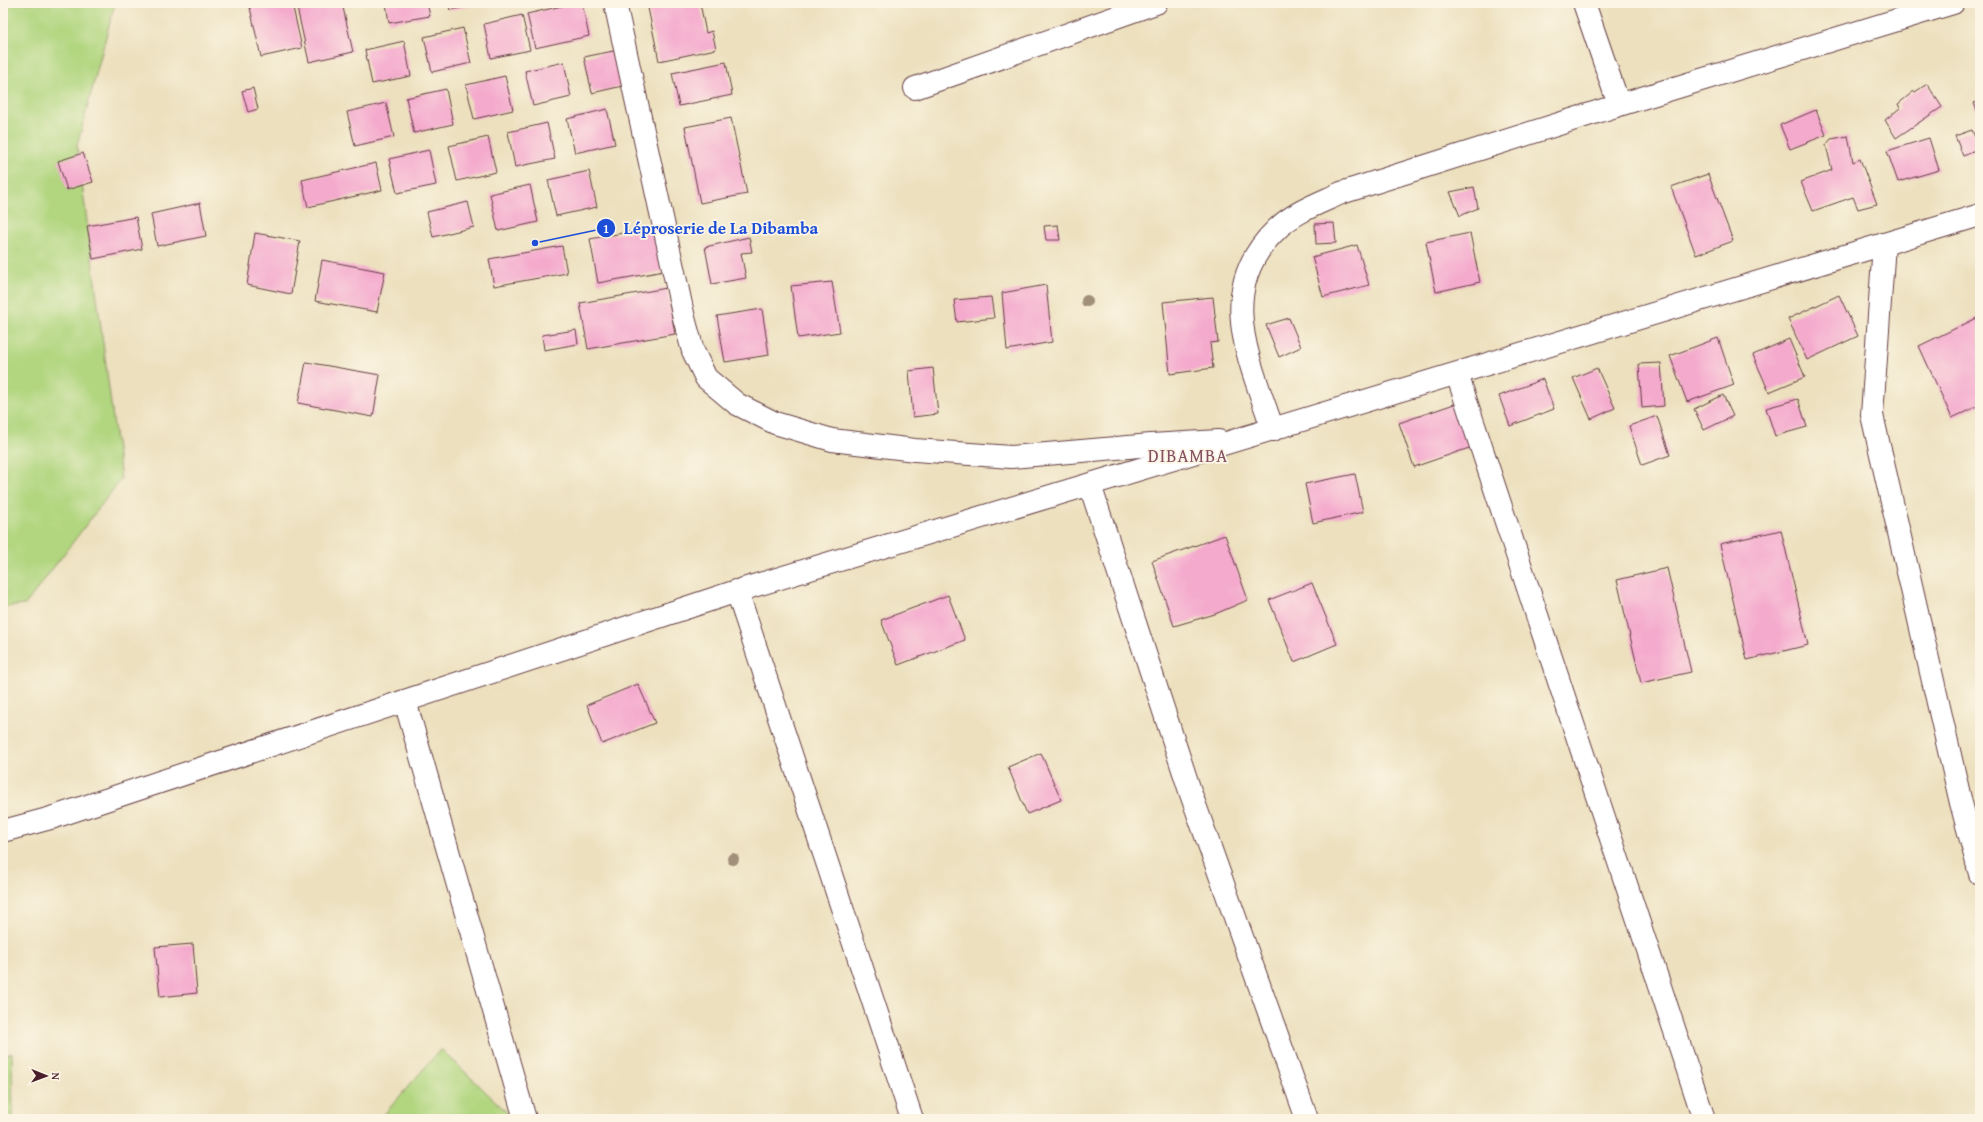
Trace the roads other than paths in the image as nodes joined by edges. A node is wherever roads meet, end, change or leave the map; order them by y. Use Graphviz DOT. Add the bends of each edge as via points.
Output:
graph roads {
  1 [pos="615,3"];
  2 [pos="1156,3"];
  3 [pos="1584,3"];
  4 [pos="1953,3"];
  5 [pos="915,88"];
  6 [pos="1619,105"];
  7 [pos="1980,214"];
  8 [pos="1884,244"];
  9 [pos="1457,374"];
  10 [pos="1273,430"];
  11 [pos="1238,440"];
  12 [pos="1090,485"];
  13 [pos="737,591"];
  14 [pos="405,701"];
  15 [pos="3,831"];
  16 [pos="1980,874"];
  17 [pos="525,1119"];
  18 [pos="912,1119"];
  19 [pos="1307,1119"];
  20 [pos="1704,1119"];
  1 -- 11 [label="street" via="684,318 694,351 706,378 737,404 774,423 832,440 916,450 1011,457"];
  2 -- 5 [label="street"];
  3 -- 6 [label="street"];
  4 -- 6 [label="street"];
  6 -- 10 [label="street" via="1341,193 1304,210 1277,228 1258,251 1244,279 1240,307 1244,343"];
  7 -- 8 [label="street"];
  8 -- 9 [label="street"];
  8 -- 16 [label="street" via="1872,415"];
  9 -- 10 [label="street"];
  9 -- 20 [label="street"];
  10 -- 11 [label="street"];
  11 -- 12 [label="street"];
  12 -- 13 [label="street"];
  12 -- 19 [label="street" via="1191,794"];
  13 -- 14 [label="street"];
  13 -- 18 [label="street"];
  14 -- 15 [label="street" via="51,818"];
  14 -- 17 [label="street"];
}
